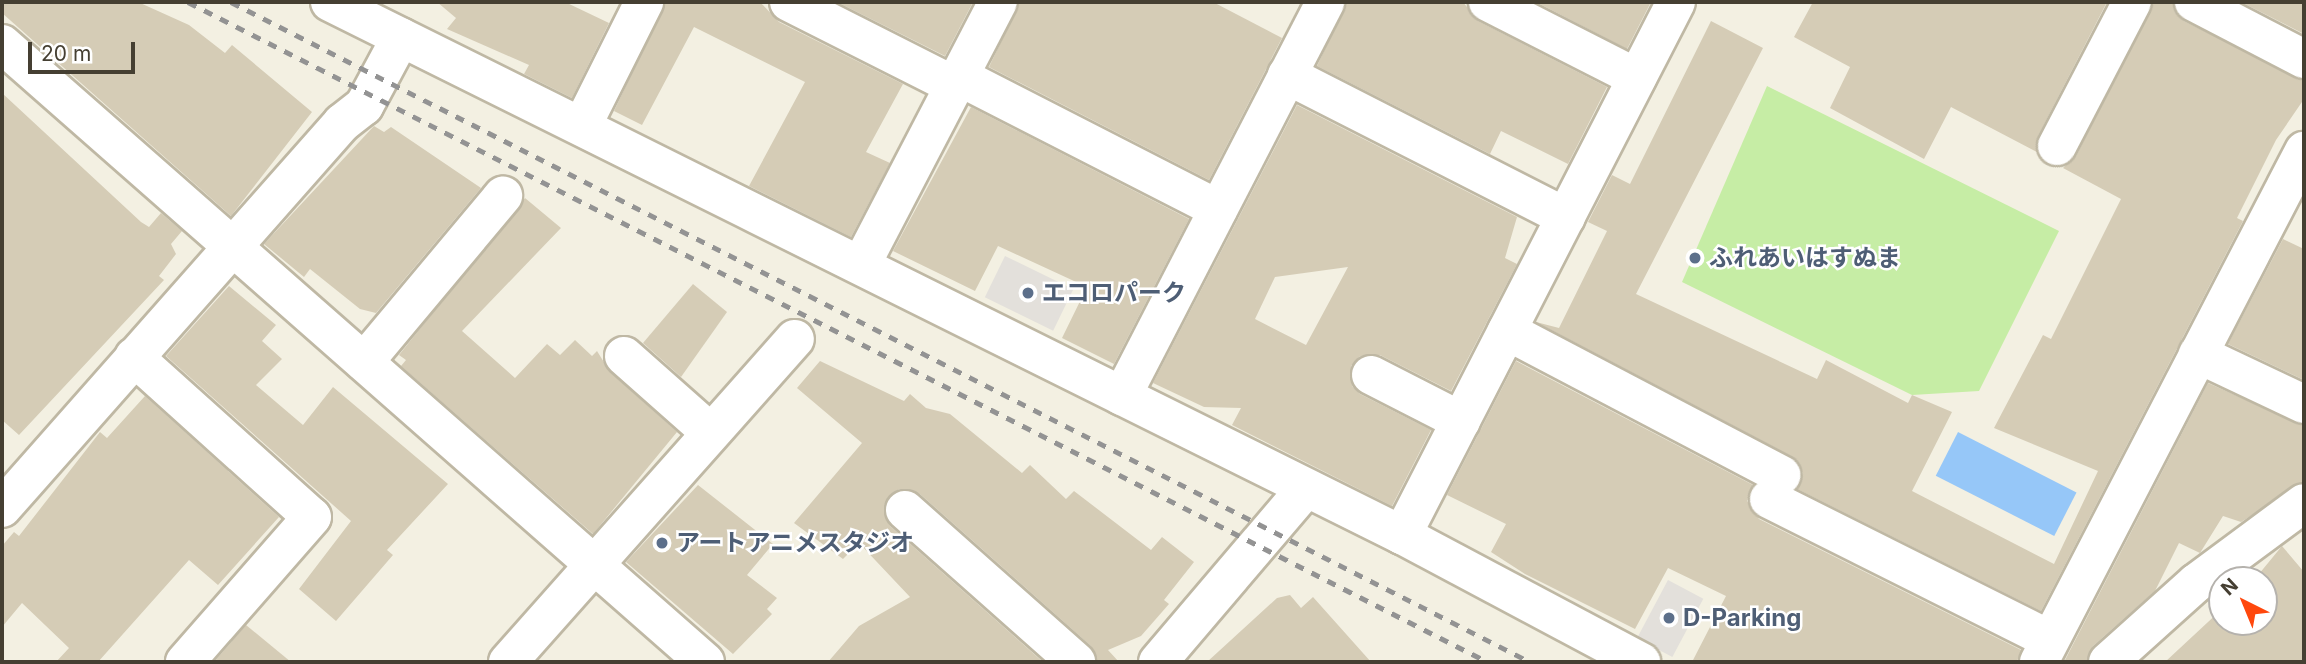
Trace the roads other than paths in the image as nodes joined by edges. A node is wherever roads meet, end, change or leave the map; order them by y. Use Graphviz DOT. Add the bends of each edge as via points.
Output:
graph roads {
  1 [pos="330,2"];
  2 [pos="644,2"];
  3 [pos="789,2"];
  4 [pos="998,2"];
  5 [pos="1325,2"];
  6 [pos="1488,2"];
  7 [pos="1676,2"];
  8 [pos="2132,2"];
  9 [pos="2194,2"];
  10 [pos="401,37"];
  11 [pos="2,44"];
  12 [pos="2304,59"];
  13 [pos="1287,75"];
  14 [pos="1637,78"];
  15 [pos="957,82"];
  16 [pos="582,126"];
  17 [pos="2057,146"];
  18 [pos="2304,150"];
  19 [pos="503,196"];
  20 [pos="1218,209"];
  21 [pos="1566,217"];
  22 [pos="231,246"];
  23 [pos="862,263"];
  24 [pos="1507,331"];
  25 [pos="796,339"];
  26 [pos="2198,354"];
  27 [pos="624,356"];
  28 [pos="134,358"];
  29 [pos="364,362"];
  30 [pos="1371,375"];
  31 [pos="1122,396"];
  32 [pos="2304,404"];
  33 [pos="1461,421"];
  34 [pos="710,432"];
  35 [pos="1306,488"];
  36 [pos="2304,503"];
  37 [pos="2,508"];
  38 [pos="905,510"];
  39 [pos="1402,535"];
  40 [pos="594,563"];
  41 [pos="2044,651"];
  42 [pos="185,662"];
  43 [pos="508,662"];
  44 [pos="705,662"];
  45 [pos="1076,662"];
  46 [pos="1158,662"];
  47 [pos="1641,662"];
  48 [pos="2108,662"];
  1 -- 10 [label="street"];
  2 -- 16 [label="street"];
  3 -- 15 [label="street"];
  4 -- 15 [label="street"];
  5 -- 13 [label="street"];
  6 -- 14 [label="street"];
  7 -- 14 [label="street"];
  8 -- 17 [label="street"];
  9 -- 12 [label="street"];
  10 -- 16 [label="street"];
  10 -- 22 [label="street" via="364,106"];
  11 -- 22 [label="street"];
  13 -- 20 [label="street"];
  13 -- 21 [label="street"];
  14 -- 21 [label="street"];
  15 -- 20 [label="street"];
  15 -- 23 [label="street"];
  16 -- 23 [label="street" via="713,196"];
  18 -- 26 [label="street"];
  19 -- 29 [label="street"];
  20 -- 31 [label="street"];
  21 -- 24 [label="street"];
  22 -- 28 [label="street"];
  22 -- 29 [label="street"];
  23 -- 31 [label="street"];
  24 -- 33 [label="street"];
  24 -- 41 [label="street"];
  25 -- 34 [label="street"];
  26 -- 32 [label="street"];
  26 -- 41 [label="street"];
  27 -- 34 [label="street"];
  28 -- 37 [label="street"];
  28 -- 42 [label="street" via="312,517"];
  29 -- 40 [label="street"];
  30 -- 33 [label="street"];
  31 -- 35 [label="street"];
  33 -- 39 [label="street"];
  34 -- 40 [label="street"];
  35 -- 39 [label="street"];
  35 -- 46 [label="street"];
  36 -- 48 [label="street" via="2196,583"];
  38 -- 45 [label="street"];
  39 -- 47 [label="street"];
  40 -- 43 [label="street"];
  40 -- 44 [label="street"];
}
